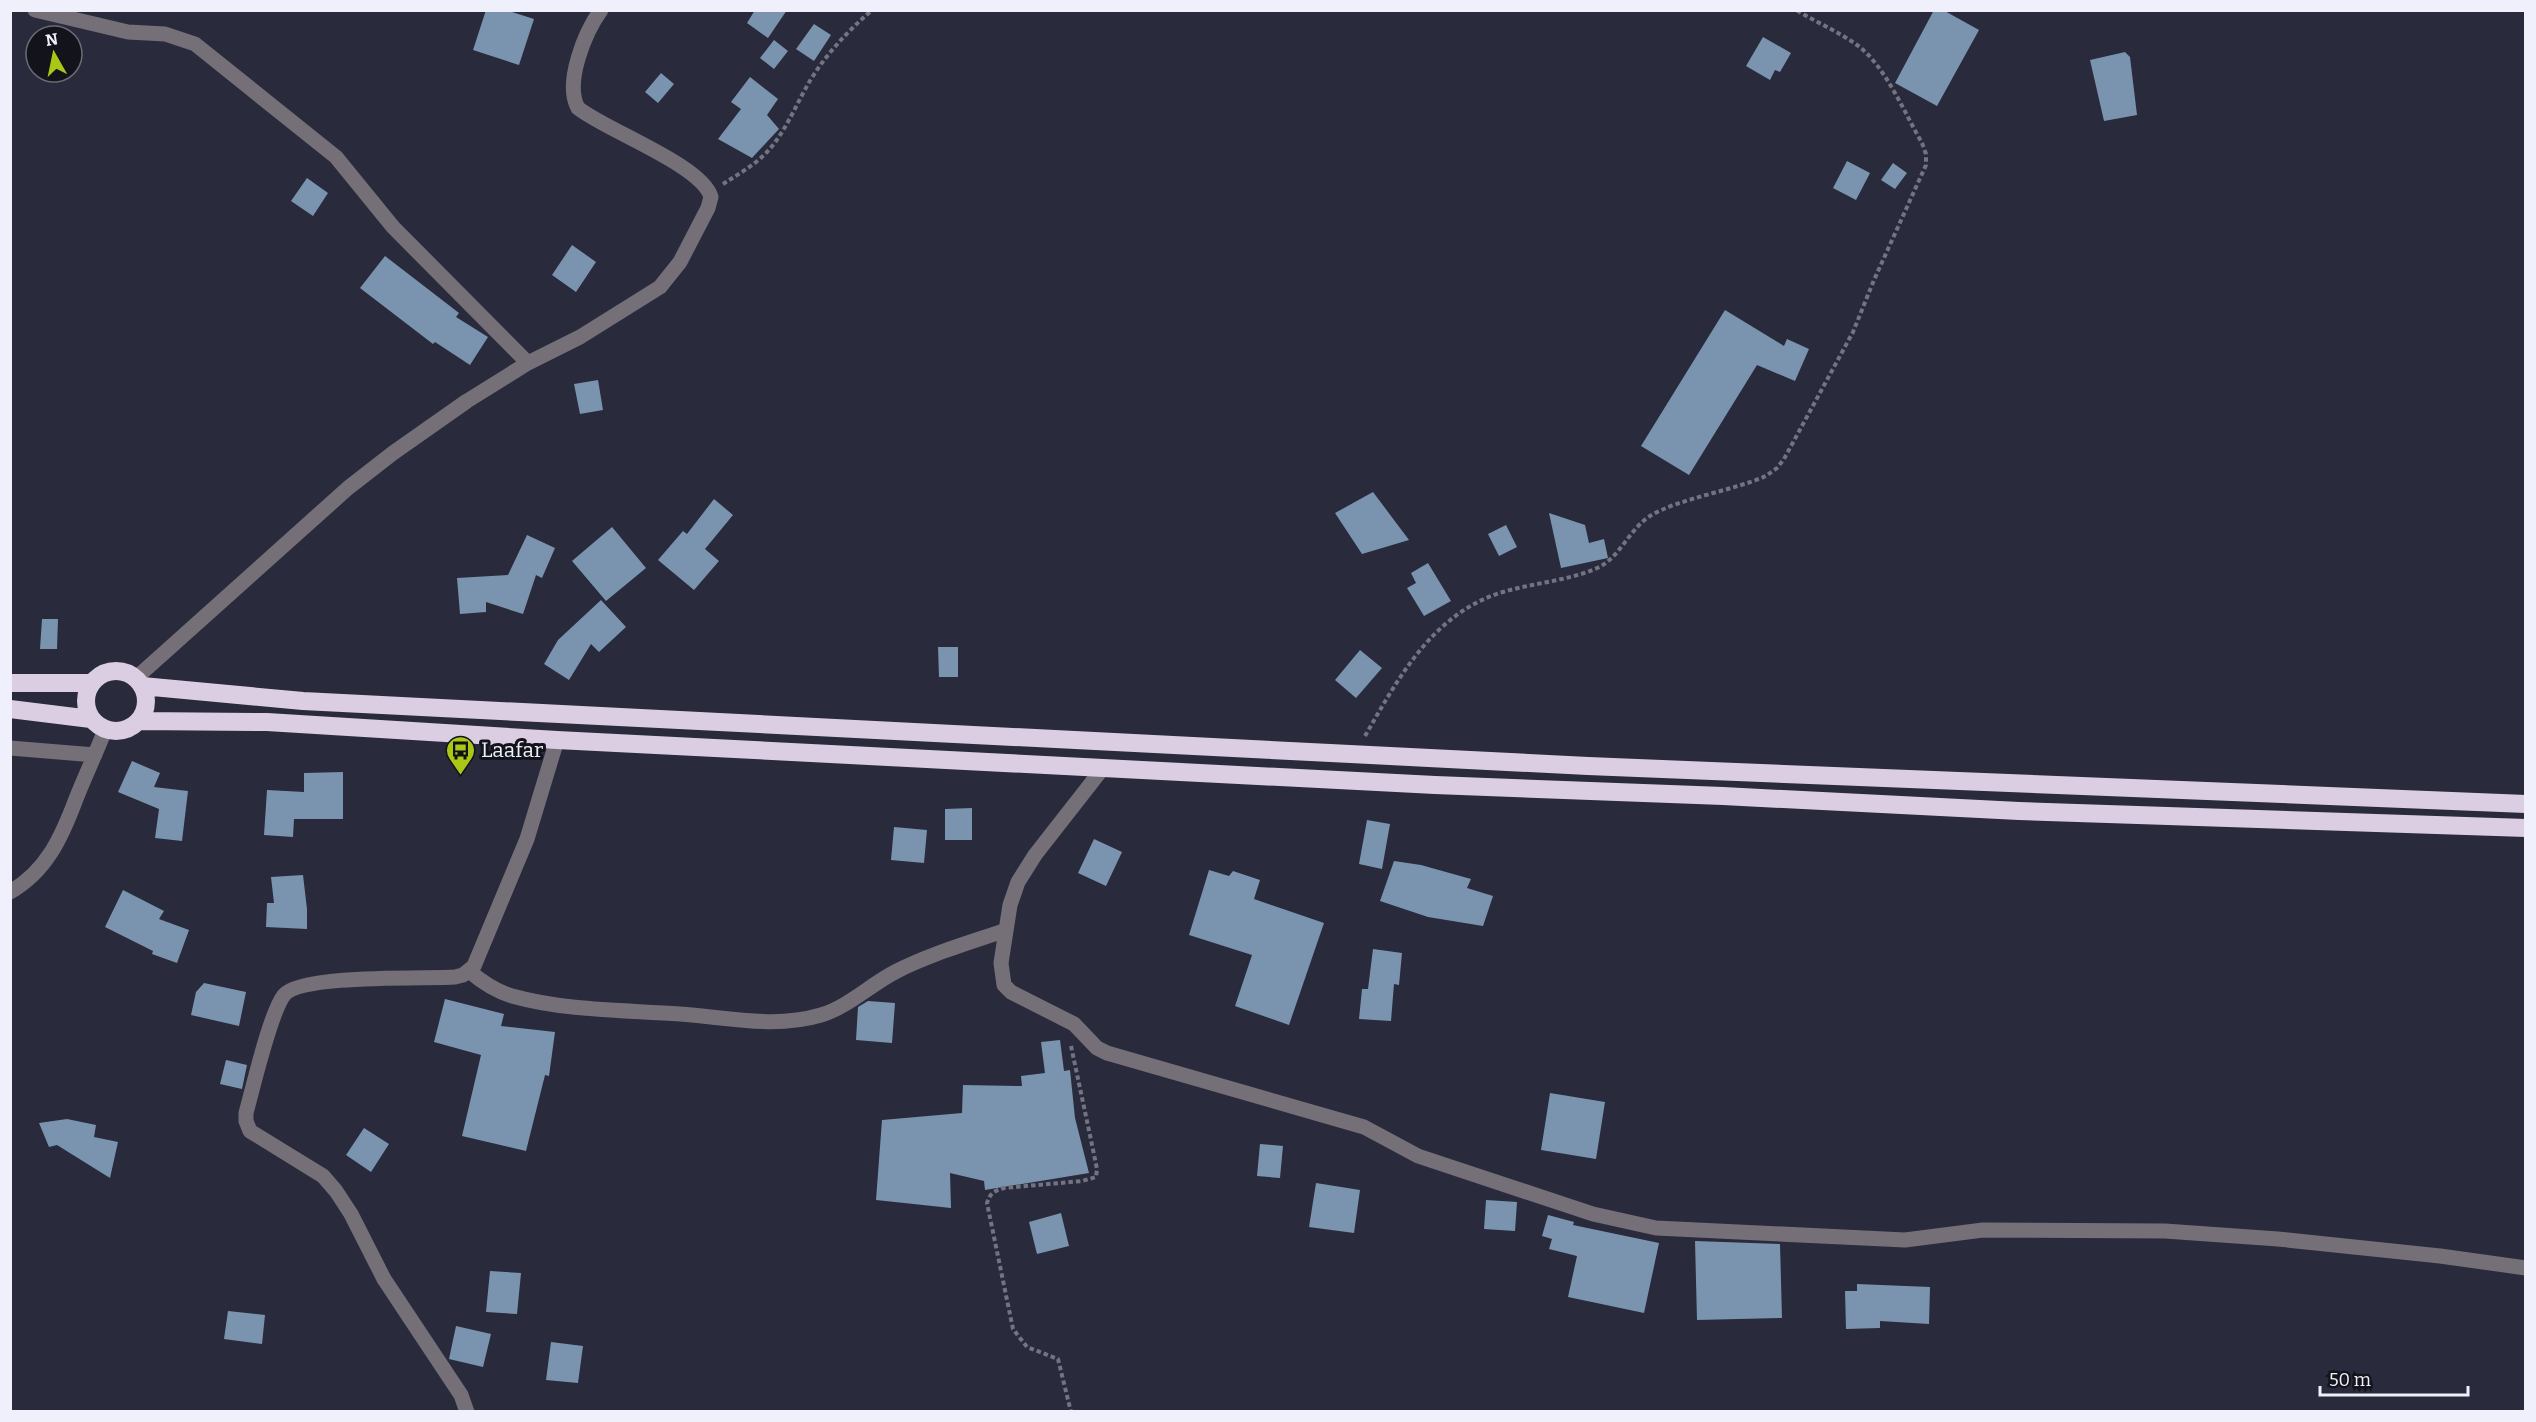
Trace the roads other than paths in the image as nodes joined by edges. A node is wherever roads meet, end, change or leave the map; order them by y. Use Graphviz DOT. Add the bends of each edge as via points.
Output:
graph roads {
  1 [pos="35,10"];
  2 [pos="601,10"];
  3 [pos="528,363"];
  4 [pos="139,682"];
  5 [pos="10,683"];
  6 [pos="92,683"];
  7 [pos="10,709"];
  8 [pos="139,721"];
  9 [pos="98,724"];
  10 [pos="557,740"];
  11 [pos="10,748"];
  12 [pos="95,755"];
  13 [pos="1103,768"];
  14 [pos="2526,804"];
  15 [pos="2526,828"];
  16 [pos="10,892"];
  17 [pos="1006,930"];
  18 [pos="469,971"];
  19 [pos="2526,1268"];
  20 [pos="466,1412"];
  1 -- 3 [label="street" via="128,32 173,36 195,44 336,157 393,227"];
  2 -- 3 [label="street" via="579,56 573,95 578,108 649,147 702,183 710,192 708,208 680,262 660,287 580,337"];
  3 -- 4 [label="street" via="467,401 348,488"];
  4 -- 6 [label="highway" via="128,673 108,672"];
  4 -- 8 [label="highway" via="146,704"];
  4 -- 14 [label="highway" via="303,701 1354,755"];
  5 -- 6 [label="highway"];
  6 -- 9 [label="highway" via="85,701"];
  7 -- 9 [label="highway"];
  8 -- 9 [label="highway" via="123,731"];
  8 -- 10 [label="highway" via="267,722"];
  9 -- 12 [label="street"];
  10 -- 13 [label="highway"];
  10 -- 18 [label="street" via="527,839"];
  11 -- 12 [label="street"];
  12 -- 16 [label="street" via="59,841 31,878"];
  13 -- 15 [label="highway" via="2019,811"];
  13 -- 17 [label="street" via="1018,882"];
  17 -- 18 [label="street" via="898,971 822,1015 796,1020 766,1022 591,1009 513,996 494,989"];
  17 -- 19 [label="street" via="1000,963 1004,985 1081,1028 1097,1048 1107,1053 1364,1127 1418,1156 1593,1214 1656,1228 1905,1240 1983,1230 2165,1231 2405,1252"];
  18 -- 20 [label="street" via="455,977 337,981 289,991 275,1014 246,1121 250,1131 323,1176 336,1191 384,1279 461,1395"];
}
